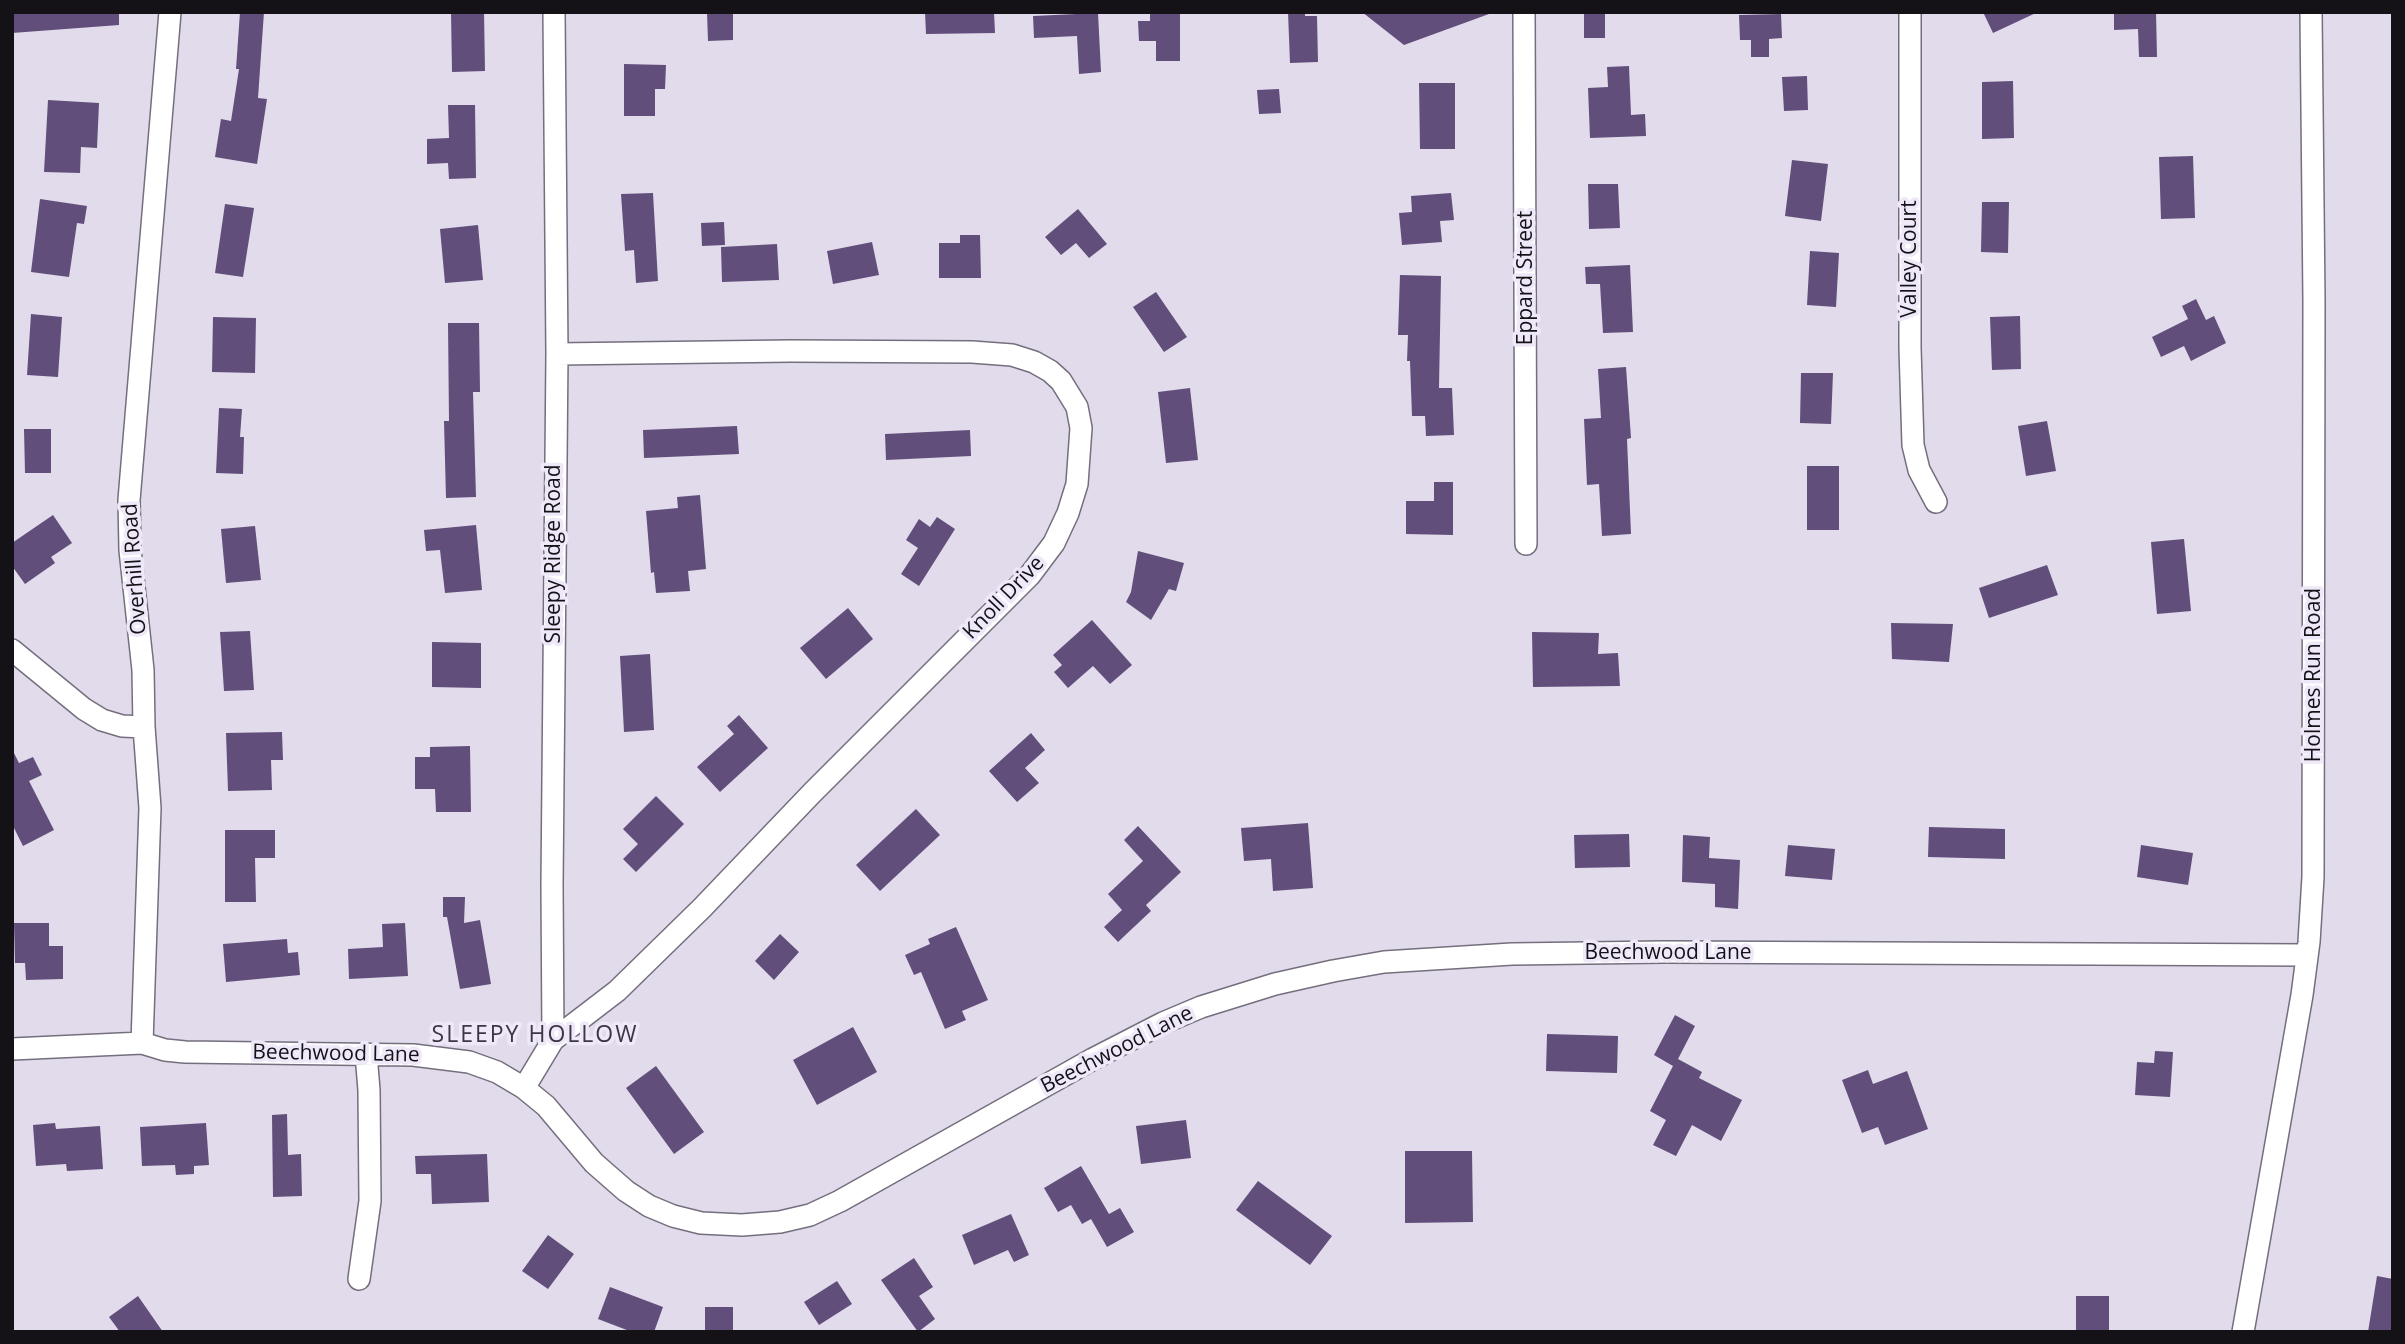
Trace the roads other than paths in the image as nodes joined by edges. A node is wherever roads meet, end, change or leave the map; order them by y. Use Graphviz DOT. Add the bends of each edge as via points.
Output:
graph roads {
  1 [pos="170,12"];
  2 [pos="554,12"];
  3 [pos="1524,12"];
  4 [pos="1910,12"];
  5 [pos="2311,12"];
  6 [pos="557,354"];
  7 [pos="1936,502"];
  8 [pos="1526,544"];
  9 [pos="12,650"];
  10 [pos="144,727"];
  11 [pos="2307,955"];
  12 [pos="553,1040"];
  13 [pos="142,1044"];
  14 [pos="12,1049"];
  15 [pos="366,1054"];
  16 [pos="524,1088"];
  17 [pos="359,1279"];
  18 [pos="2243,1332"];
  1 -- 10 [label="street, Overhill Road" via="129,500 144,670"];
  2 -- 6 [label="street, Sleepy Ridge Road"];
  3 -- 8 [label="street, Eppard Street"];
  4 -- 7 [label="street, Valley Court" via="1913,445 1919,470"];
  5 -- 11 [label="street, Holmes Run Road" via="2313,864"];
  6 -- 12 [label="street, Sleepy Ridge Road"];
  6 -- 12 [label="street, Knoll Drive" via="791,351 1012,355 1034,362 1061,381 1077,407 1081,428 1077,484 1069,513 1030,575 617,991"];
  9 -- 10 [label="street" via="102,720"];
  10 -- 13 [label="street, Overhill Road" via="150,861"];
  11 -- 16 [label="street, Beechwood Lane" via="1513,954 1384,962 1332,971 1275,984 1163,1023 840,1201 810,1215 742,1226 701,1223 649,1206 594,1163 546,1106"];
  11 -- 18 [label="street, Holmes Run Road"];
  12 -- 16 [label="street"];
  13 -- 14 [label="street, Beechwood Lane"];
  13 -- 15 [label="street, Beechwood Lane" via="185,1052"];
  15 -- 16 [label="street, Beechwood Lane" via="446,1057 497,1072"];
  15 -- 17 [label="street" via="370,1201"];
}
